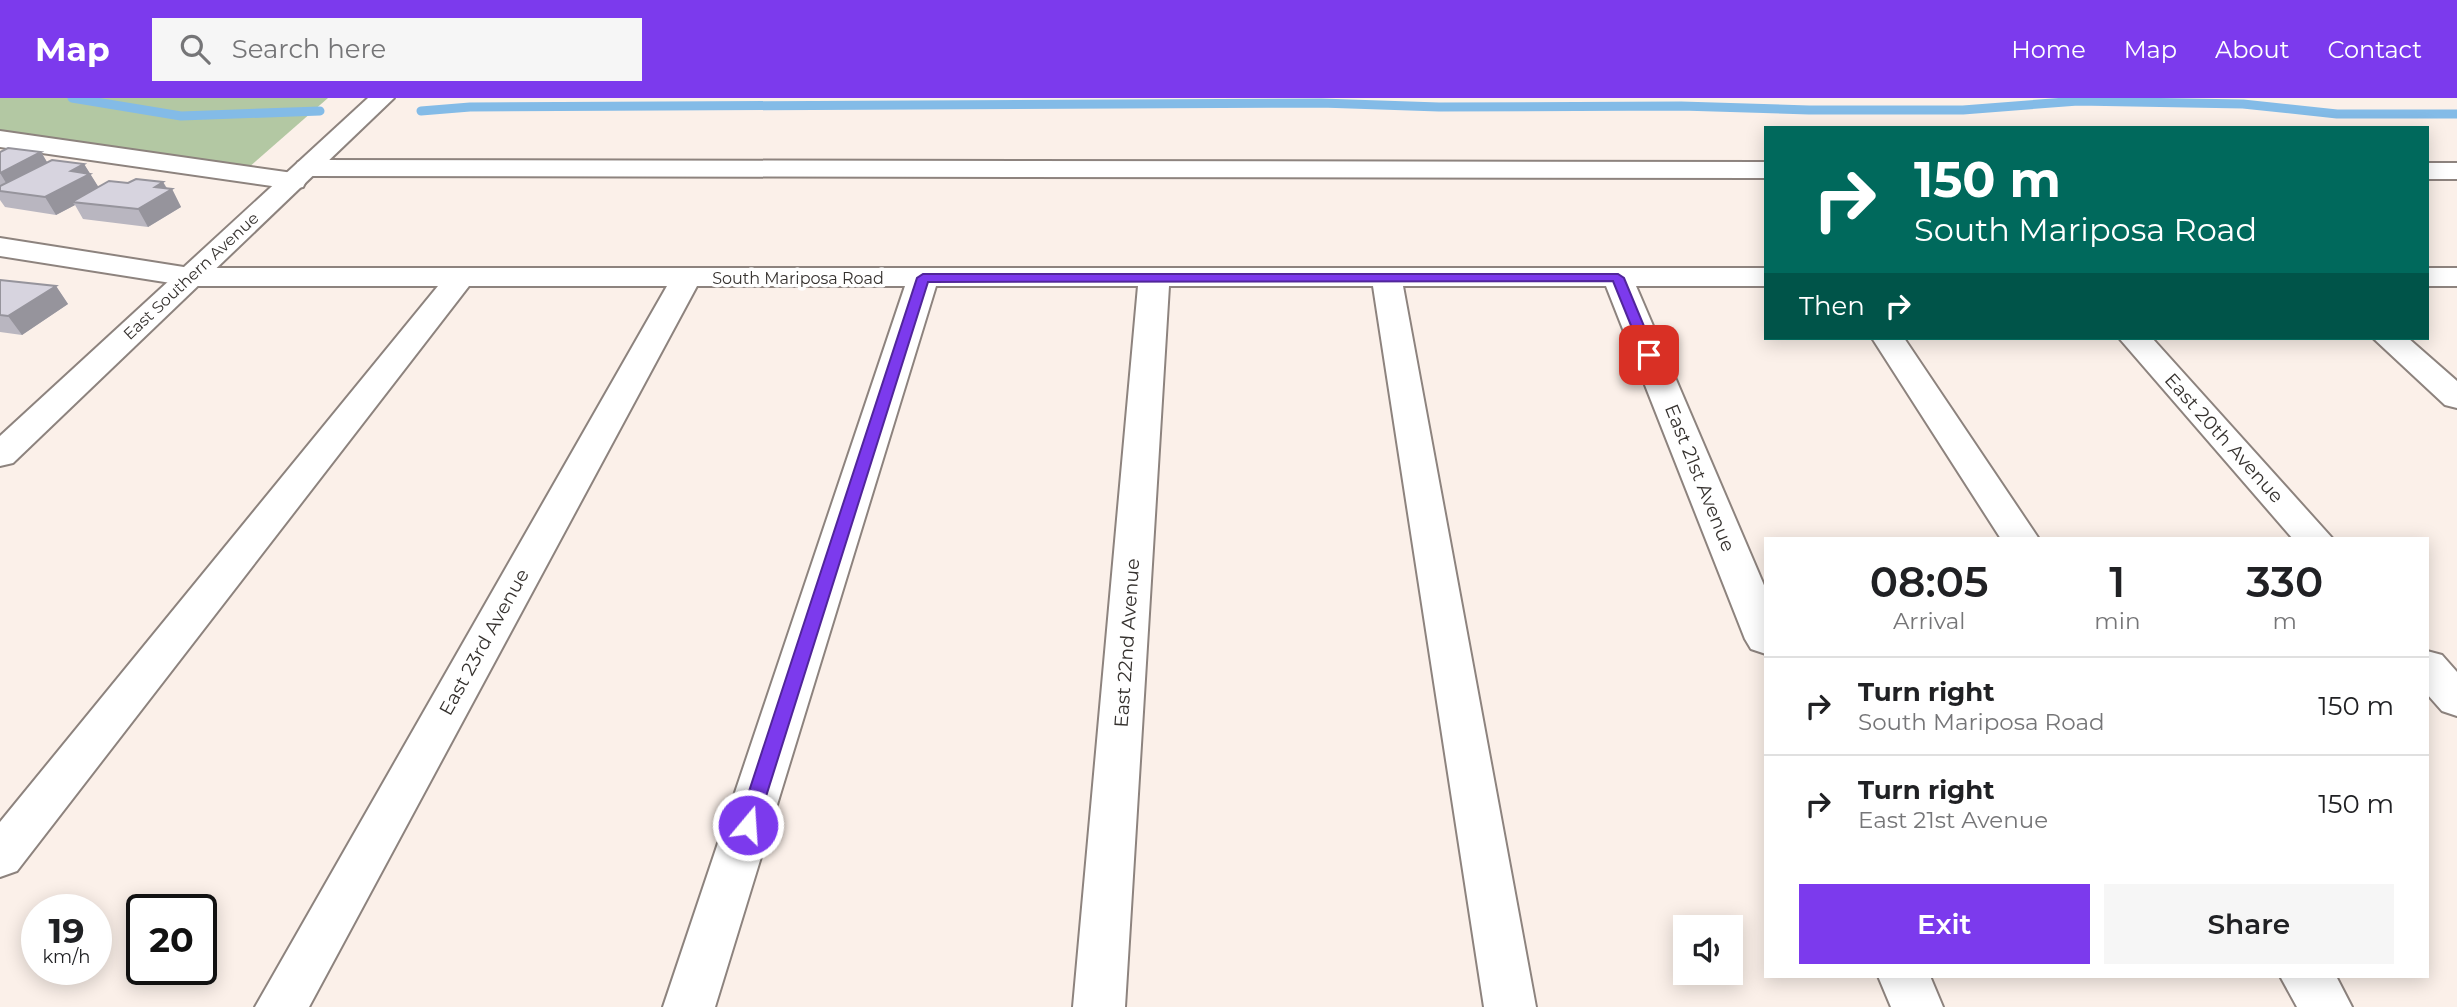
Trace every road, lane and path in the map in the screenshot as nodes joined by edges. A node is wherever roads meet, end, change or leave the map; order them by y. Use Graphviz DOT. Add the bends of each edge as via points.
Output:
graph roads {
  1 [pos="382,98"];
  2 [pos="0,139"];
  3 [pos="1764,170"];
  4 [pos="2429,171"];
  5 [pos="2457,171"];
  6 [pos="300,175"];
  7 [pos="0,247"];
  8 [pos="190,277"];
  9 [pos="687,277"];
  10 [pos="1764,277"];
  11 [pos="2429,277"];
  12 [pos="2457,277"];
  13 [pos="460,278"];
  14 [pos="923,278"];
  15 [pos="1618,278"];
  16 [pos="1154,279"];
  17 [pos="1387,279"];
  18 [pos="1889,340"];
  19 [pos="2137,340"];
  20 [pos="2391,340"];
  21 [pos="2457,398"];
  22 [pos="0,455"];
  23 [pos="2019,537"];
  24 [pos="2312,537"];
  25 [pos="1764,634"];
  26 [pos="2429,668"];
  27 [pos="2457,699"];
  28 [pos="0,857"];
  29 [pos="1905,978"];
  30 [pos="2307,978"];
  31 [pos="281,1007"];
  32 [pos="689,1007"];
  33 [pos="1099,1007"];
  34 [pos="1510,1007"];
  35 [pos="1917,1007"];
  36 [pos="2326,1007"];
  1 -- 6 [label="street, East Southern Avenue"];
  2 -- 6 [label="street"];
  3 -- 6 [label="street"];
  4 -- 5 [label="street"];
  6 -- 8 [label="street, East Southern Avenue"];
  7 -- 8 [label="street, South Mariposa Road"];
  8 -- 13 [label="street, South Mariposa Road"];
  8 -- 22 [label="street, East Southern Avenue"];
  9 -- 13 [label="street, South Mariposa Road"];
  9 -- 14 [label="street, South Mariposa Road"];
  9 -- 31 [label="street, East 23rd Avenue"];
  10 -- 15 [label="street, South Mariposa Road"];
  11 -- 12 [label="street"];
  13 -- 28 [label="street"];
  14 -- 16 [label="street, South Mariposa Road"];
  14 -- 32 [label="street"];
  15 -- 17 [label="street, South Mariposa Road"];
  15 -- 25 [label="street, East 21st Avenue"];
  16 -- 17 [label="street, South Mariposa Road"];
  16 -- 33 [label="street, East 22nd Avenue"];
  17 -- 34 [label="street"];
  18 -- 23 [label="street"];
  19 -- 24 [label="street, East 20th Avenue"];
  20 -- 21 [label="street"];
  26 -- 27 [label="street"];
  29 -- 35 [label="street"];
  30 -- 36 [label="street"];
}
